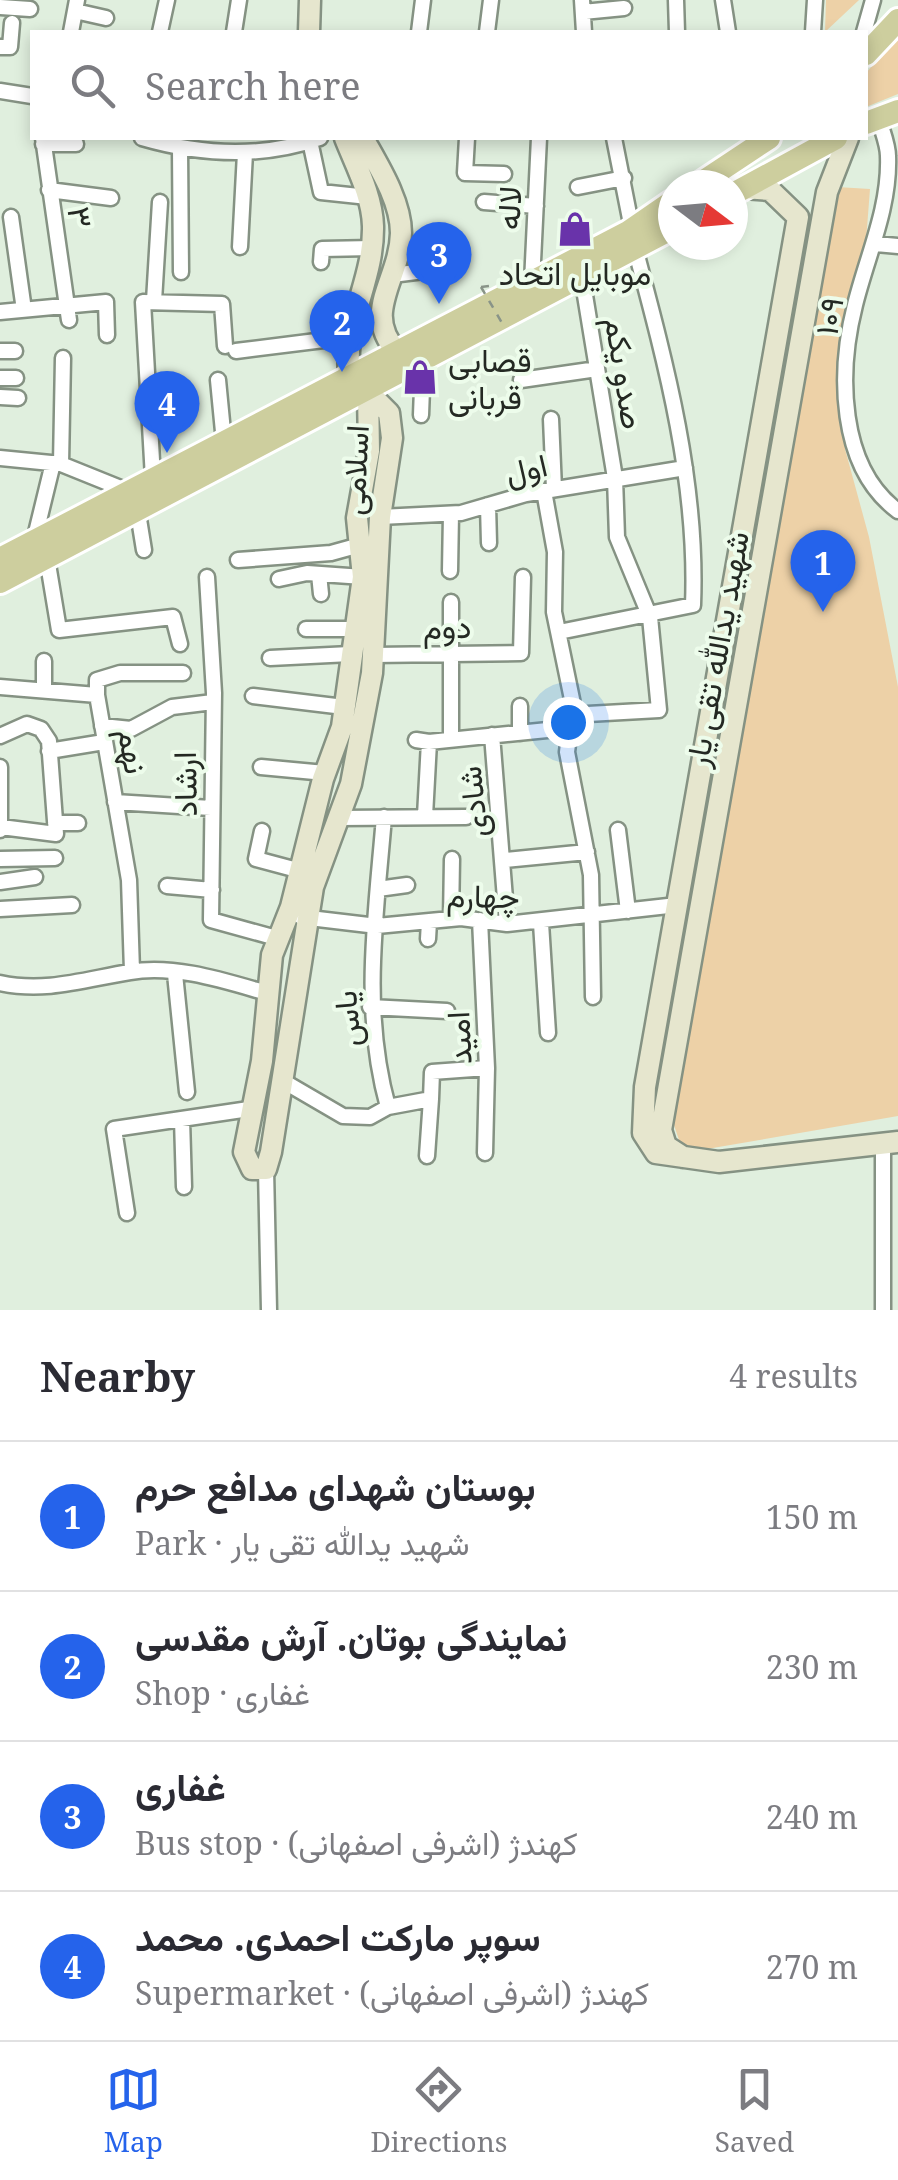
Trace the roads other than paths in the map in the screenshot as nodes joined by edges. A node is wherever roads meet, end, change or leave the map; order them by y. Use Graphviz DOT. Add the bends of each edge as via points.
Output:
graph roads {
  1 [pos="167,0"];
  2 [pos="238,0"];
  3 [pos="310,0"];
  4 [pos="423,0"];
  5 [pos="491,0"];
  6 [pos="676,0"];
  7 [pos="723,0"];
  8 [pos="815,0"];
  9 [pos="873,0"];
  10 [pos="0,3"];
  11 [pos="76,6"];
  12 [pos="583,6"];
  13 [pos="624,8"];
  14 [pos="30,9"];
  15 [pos="106,18"];
  16 [pos="898,20"];
  17 [pos="12,24"];
  18 [pos="160,30"];
  19 [pos="234,30"];
  20 [pos="309,30"];
  21 [pos="418,30"];
  22 [pos="487,30"];
  23 [pos="676,30"];
  24 [pos="728,30"];
  25 [pos="813,30"];
  26 [pos="865,30"];
  27 [pos="0,47"];
  28 [pos="868,52"];
  29 [pos="0,90"];
  30 [pos="30,96"];
  31 [pos="885,126"];
  32 [pos="43,140"];
  33 [pos="151,140"];
  34 [pos="310,140"];
  35 [pos="315,140"];
  36 [pos="346,140"];
  37 [pos="364,140"];
  38 [pos="467,140"];
  39 [pos="539,140"];
  40 [pos="614,140"];
  41 [pos="765,140"];
  42 [pos="847,140"];
  43 [pos="823,141"];
  44 [pos="76,144"];
  45 [pos="226,145"];
  46 [pos="180,149"];
  47 [pos="245,153"];
  48 [pos="720,170"];
  49 [pos="504,174"];
  50 [pos="624,178"];
  51 [pos="578,186"];
  52 [pos="748,186"];
  53 [pos="49,190"];
  54 [pos="748,191"];
  55 [pos="368,197"];
  56 [pos="111,198"];
  57 [pos="160,202"];
  58 [pos="484,202"];
  59 [pos="536,206"];
  60 [pos="658,216"];
  61 [pos="12,217"];
  62 [pos="796,223"];
  63 [pos="822,226"];
  64 [pos="658,232"];
  65 [pos="634,238"];
  66 [pos="876,244"];
  67 [pos="240,246"];
  68 [pos="898,246"];
  69 [pos="372,248"];
  70 [pos="321,262"];
  71 [pos="440,269"];
  72 [pos="180,272"];
  73 [pos="392,274"];
  74 [pos="582,276"];
  75 [pos="532,282"];
  76 [pos="154,302"];
  77 [pos="24,310"];
  78 [pos="0,312"];
  79 [pos="68,312"];
  80 [pos="107,335"];
  81 [pos="348,337"];
  82 [pos="397,352"];
  83 [pos="63,358"];
  84 [pos="423,362"];
  85 [pos="597,370"];
  86 [pos="349,377"];
  87 [pos="0,378"];
  88 [pos="16,378"];
  89 [pos="218,380"];
  90 [pos="522,380"];
  91 [pos="368,392"];
  92 [pos="0,398"];
  93 [pos="18,398"];
  94 [pos="421,415"];
  95 [pos="551,419"];
  96 [pos="224,442"];
  97 [pos="196,454"];
  98 [pos="0,458"];
  99 [pos="57,464"];
  100 [pos="685,468"];
  101 [pos="615,478"];
  102 [pos="137,486"];
  103 [pos="549,490"];
  104 [pos="170,496"];
  105 [pos="488,505"];
  106 [pos="898,510"];
  107 [pos="138,513"];
  108 [pos="451,514"];
  109 [pos="380,517"];
  110 [pos="489,544"];
  111 [pos="360,545"];
  112 [pos="48,549"];
  113 [pos="144,550"];
  114 [pos="238,560"];
  115 [pos="450,571"];
  116 [pos="320,574"];
  117 [pos="207,577"];
  118 [pos="364,577"];
  119 [pos="523,577"];
  120 [pos="2,579"];
  121 [pos="279,579"];
  122 [pos="320,594"];
  123 [pos="451,602"];
  124 [pos="650,616"];
  125 [pos="306,629"];
  126 [pos="354,630"];
  127 [pos="559,632"];
  128 [pos="180,644"];
  129 [pos="350,654"];
  130 [pos="448,654"];
  131 [pos="373,655"];
  132 [pos="270,658"];
  133 [pos="44,661"];
  134 [pos="184,673"];
  135 [pos="0,688"];
  136 [pos="44,690"];
  137 [pos="97,695"];
  138 [pos="253,696"];
  139 [pos="213,702"];
  140 [pos="520,706"];
  141 [pos="344,707"];
  142 [pos="569,722"];
  143 [pos="102,726"];
  144 [pos="520,733"];
  145 [pos="492,735"];
  146 [pos="0,736"];
  147 [pos="451,739"];
  148 [pos="104,742"];
  149 [pos="49,751"];
  150 [pos="0,767"];
  151 [pos="261,767"];
  152 [pos="325,773"];
  153 [pos="115,802"];
  154 [pos="211,808"];
  155 [pos="384,816"];
  156 [pos="425,816"];
  157 [pos="466,817"];
  158 [pos="339,818"];
  159 [pos="55,823"];
  160 [pos="78,823"];
  161 [pos="0,829"];
  162 [pos="262,830"];
  163 [pos="618,830"];
  164 [pos="587,852"];
  165 [pos="55,858"];
  166 [pos="0,859"];
  167 [pos="452,859"];
  168 [pos="505,860"];
  169 [pos="301,870"];
  170 [pos="36,877"];
  171 [pos="0,882"];
  172 [pos="407,885"];
  173 [pos="166,886"];
  174 [pos="378,889"];
  175 [pos="212,890"];
  176 [pos="72,905"];
  177 [pos="677,906"];
  178 [pos="0,908"];
  179 [pos="628,911"];
  180 [pos="298,917"];
  181 [pos="592,917"];
  182 [pos="451,919"];
  183 [pos="480,920"];
  184 [pos="429,922"];
  185 [pos="541,923"];
  186 [pos="507,924"];
  187 [pos="377,926"];
  188 [pos="280,939"];
  189 [pos="428,939"];
  190 [pos="132,971"];
  191 [pos="175,974"];
  192 [pos="0,983"];
  193 [pos="267,993"];
  194 [pos="593,998"];
  195 [pos="370,1007"];
  196 [pos="447,1011"];
  197 [pos="548,1033"];
  198 [pos="488,1068"];
  199 [pos="284,1081"];
  200 [pos="186,1092"];
  201 [pos="431,1099"];
  202 [pos="388,1106"];
  203 [pos="249,1110"];
  204 [pos="182,1119"];
  205 [pos="890,1143"];
  206 [pos="486,1153"];
  207 [pos="426,1156"];
  208 [pos="689,1161"];
  209 [pos="266,1169"];
  210 [pos="184,1187"];
  211 [pos="127,1213"];
  212 [pos="269,1310"];
  213 [pos="882,1310"];
  1 -- 18 [label="street"];
  2 -- 19 [label="street"];
  3 -- 20 [label="street"];
  4 -- 21 [label="street"];
  5 -- 22 [label="street"];
  6 -- 23 [label="street"];
  7 -- 24 [label="street"];
  8 -- 25 [label="street"];
  9 -- 26 [label="street"];
  10 -- 14 [label="street"];
  11 -- 15 [label="street"];
  12 -- 13 [label="street"];
  16 -- 28 [label="main road"];
  17 -- 27 [label="street" via="10,47"];
  29 -- 30 [label="street"];
  31 -- 66 [label="street, ۱۰۹" via="888,154"];
  32 -- 44 [label="street"];
  32 -- 53 [label="street, ۳"];
  33 -- 46 [label="street"];
  34 -- 47 [label="street"];
  35 -- 55 [label="street" via="321,192"];
  36 -- 55 [label="street"];
  37 -- 73 [label="street" via="397,210 401,234"];
  38 -- 49 [label="street" via="465,173"];
  39 -- 59 [label="street, لاله"];
  40 -- 50 [label="street"];
  41 -- 48 [label="main road"];
  42 -- 63 [label="street, شهید یدالله تقی یار"];
  43 -- 52 [label="main road"];
  45 -- 46 [label="street"];
  45 -- 47 [label="street"];
  46 -- 72 [label="street"];
  47 -- 67 [label="street"];
  50 -- 51 [label="street"];
  50 -- 65 [label="street"];
  53 -- 56 [label="street"];
  53 -- 79 [label="street, ۳"];
  54 -- 62 [label="street" via="770,190 787,203"];
  55 -- 69 [label="street"];
  57 -- 76 [label="street"];
  58 -- 59 [label="street"];
  59 -- 75 [label="street, لاله"];
  60 -- 65 [label="main road"];
  61 -- 77 [label="street"];
  62 -- 63 [label="street" via="805,219"];
  62 -- 177 [label="street, شهید یدالله تقی یار"];
  63 -- 208 [label="street, شهید یدالله تقی یار" via="662,1130 666,1146"];
  64 -- 65 [label="main road"];
  65 -- 74 [label="main road"];
  65 -- 75 [label="main road"];
  65 -- 100 [label="street"];
  66 -- 68 [label="street"];
  66 -- 106 [label="street, ۱۰۹" via="849,332 852,445 865,478"];
  69 -- 70 [label="street" via="322,250"];
  69 -- 81 [label="street"];
  71 -- 73 [label="street"];
  73 -- 82 [label="street" via="379,322"];
  74 -- 84 [label="main road"];
  74 -- 85 [label="street, صدو یکم"];
  75 -- 82 [label="main road"];
  76 -- 81 [label="street" via="222,304 231,349"];
  76 -- 102 [label="street" via="144,302"];
  77 -- 78 [label="street"];
  77 -- 79 [label="street"];
  79 -- 80 [label="street" via="106,302"];
  81 -- 86 [label="street"];
  82 -- 86 [label="main road"];
  83 -- 99 [label="street"];
  84 -- 91 [label="main road"];
  84 -- 94 [label="street"];
  85 -- 90 [label="street"];
  85 -- 101 [label="street, صدو یکم"];
  86 -- 96 [label="main road"];
  87 -- 88 [label="street"];
  89 -- 96 [label="street"];
  91 -- 104 [label="main road"];
  91 -- 109 [label="street, اسلامی" via="389,413 392,438"];
  91 -- 111 [label="street, اسلامی" via="369,451 356,518"];
  92 -- 93 [label="street"];
  95 -- 103 [label="street"];
  96 -- 97 [label="main road"];
  97 -- 102 [label="main road"];
  97 -- 104 [label="main road" via="150,490 152,498"];
  98 -- 99 [label="street"];
  99 -- 102 [label="street"];
  99 -- 112 [label="street"];
  100 -- 101 [label="street, اول"];
  100 -- 124 [label="street" via="693,605"];
  101 -- 103 [label="street, اول"];
  101 -- 124 [label="street, صدو یکم" via="618,537"];
  102 -- 112 [label="main road" via="132,499"];
  103 -- 105 [label="street, اول"];
  103 -- 127 [label="street"];
  104 -- 107 [label="main road"];
  105 -- 108 [label="street, اول"];
  105 -- 110 [label="street"];
  107 -- 112 [label="main road"];
  107 -- 113 [label="street"];
  108 -- 109 [label="street, اول"];
  108 -- 115 [label="street"];
  109 -- 131 [label="street, اسلامی"];
  111 -- 114 [label="street"];
  111 -- 118 [label="street, اسلامی"];
  112 -- 120 [label="main road"];
  112 -- 128 [label="street" via="60,630 173,617"];
  116 -- 118 [label="street"];
  116 -- 121 [label="street"];
  116 -- 122 [label="street"];
  117 -- 139 [label="street, ارشاد"];
  118 -- 126 [label="street, اسلامی"];
  119 -- 130 [label="street, دوم" via="521,653"];
  123 -- 130 [label="street"];
  124 -- 127 [label="street"];
  124 -- 142 [label="street, صدو یکم" via="660,710"];
  125 -- 126 [label="street"];
  126 -- 129 [label="street, اسلامی"];
  127 -- 142 [label="street" via="570,678"];
  129 -- 132 [label="street"];
  129 -- 141 [label="street, اسلامی"];
  130 -- 131 [label="street, دوم"];
  130 -- 147 [label="street"];
  131 -- 158 [label="street, اسلامی" via="364,730"];
  133 -- 136 [label="street"];
  134 -- 137 [label="street" via="120,673 97,680"];
  135 -- 136 [label="street, نهم"];
  136 -- 137 [label="street, نهم"];
  137 -- 143 [label="street, نهم"];
  138 -- 141 [label="street"];
  139 -- 143 [label="street" via="172,707 131,729"];
  139 -- 154 [label="street, ارشاد"];
  140 -- 144 [label="street"];
  141 -- 152 [label="street, اسلامی"];
  142 -- 144 [label="street"];
  142 -- 164 [label="street" via="571,785"];
  143 -- 148 [label="street, نهم"];
  144 -- 145 [label="street"];
  145 -- 147 [label="street"];
  145 -- 168 [label="street, شادی"];
  146 -- 149 [label="street" via="27,724 40,729"];
  147 -- 156 [label="street" via="422,741"];
  148 -- 149 [label="street"];
  148 -- 153 [label="street, نهم"];
  149 -- 159 [label="street"];
  150 -- 161 [label="street"];
  151 -- 152 [label="street"];
  152 -- 169 [label="street, اسلامی"];
  153 -- 154 [label="street"];
  153 -- 190 [label="street, نهم" via="129,880"];
  154 -- 175 [label="street, ارشاد"];
  155 -- 156 [label="street"];
  155 -- 158 [label="street"];
  155 -- 174 [label="street, یاس"];
  156 -- 157 [label="street"];
  158 -- 180 [label="street, اسلامی"];
  159 -- 160 [label="street"];
  159 -- 161 [label="street" via="56,834"];
  162 -- 169 [label="street" via="256,859"];
  163 -- 179 [label="street"];
  164 -- 168 [label="street"];
  164 -- 181 [label="street"];
  165 -- 166 [label="street"];
  167 -- 182 [label="street"];
  168 -- 186 [label="street, شادی"];
  169 -- 180 [label="street, اسلامی"];
  170 -- 171 [label="street"];
  172 -- 174 [label="street"];
  173 -- 175 [label="street"];
  174 -- 187 [label="street, یاس"];
  175 -- 188 [label="street, ارشاد" via="211,920"];
  176 -- 178 [label="street"];
  177 -- 179 [label="street, چهارم"];
  177 -- 208 [label="street, شهید یدالله تقی یار" via="643,1133 656,1153"];
  179 -- 181 [label="street, چهارم"];
  180 -- 187 [label="street, چهارم"];
  180 -- 188 [label="street, اسلامی"];
  180 -- 199 [label="street, اسلامی"];
  181 -- 185 [label="street, چهارم"];
  181 -- 194 [label="street"];
  182 -- 183 [label="street, چهارم"];
  182 -- 184 [label="street, چهارم"];
  183 -- 186 [label="street, چهارم"];
  183 -- 198 [label="street, امید"];
  184 -- 187 [label="street, چهارم"];
  184 -- 189 [label="street"];
  185 -- 186 [label="street, چهارم"];
  185 -- 197 [label="street"];
  187 -- 195 [label="street, یاس"];
  188 -- 193 [label="street, اسلامی"];
  190 -- 191 [label="street"];
  190 -- 192 [label="street" via="50,987"];
  191 -- 193 [label="street" via="211,976"];
  191 -- 200 [label="street"];
  193 -- 203 [label="street, اسلامی" via="262,1061"];
  195 -- 196 [label="street"];
  195 -- 202 [label="street, یاس"];
  198 -- 201 [label="street" via="432,1072"];
  198 -- 206 [label="street, امید"];
  199 -- 202 [label="street" via="343,1116 370,1117"];
  199 -- 209 [label="street, اسلامی"];
  201 -- 202 [label="street"];
  201 -- 207 [label="street"];
  203 -- 204 [label="street"];
  203 -- 209 [label="street, اسلامی" via="244,1152 252,1169"];
  204 -- 210 [label="street"];
  204 -- 211 [label="street" via="114,1129"];
  205 -- 208 [label="street, شهید یدالله تقی یار"];
  205 -- 213 [label="street"];
  209 -- 212 [label="street"];
}
